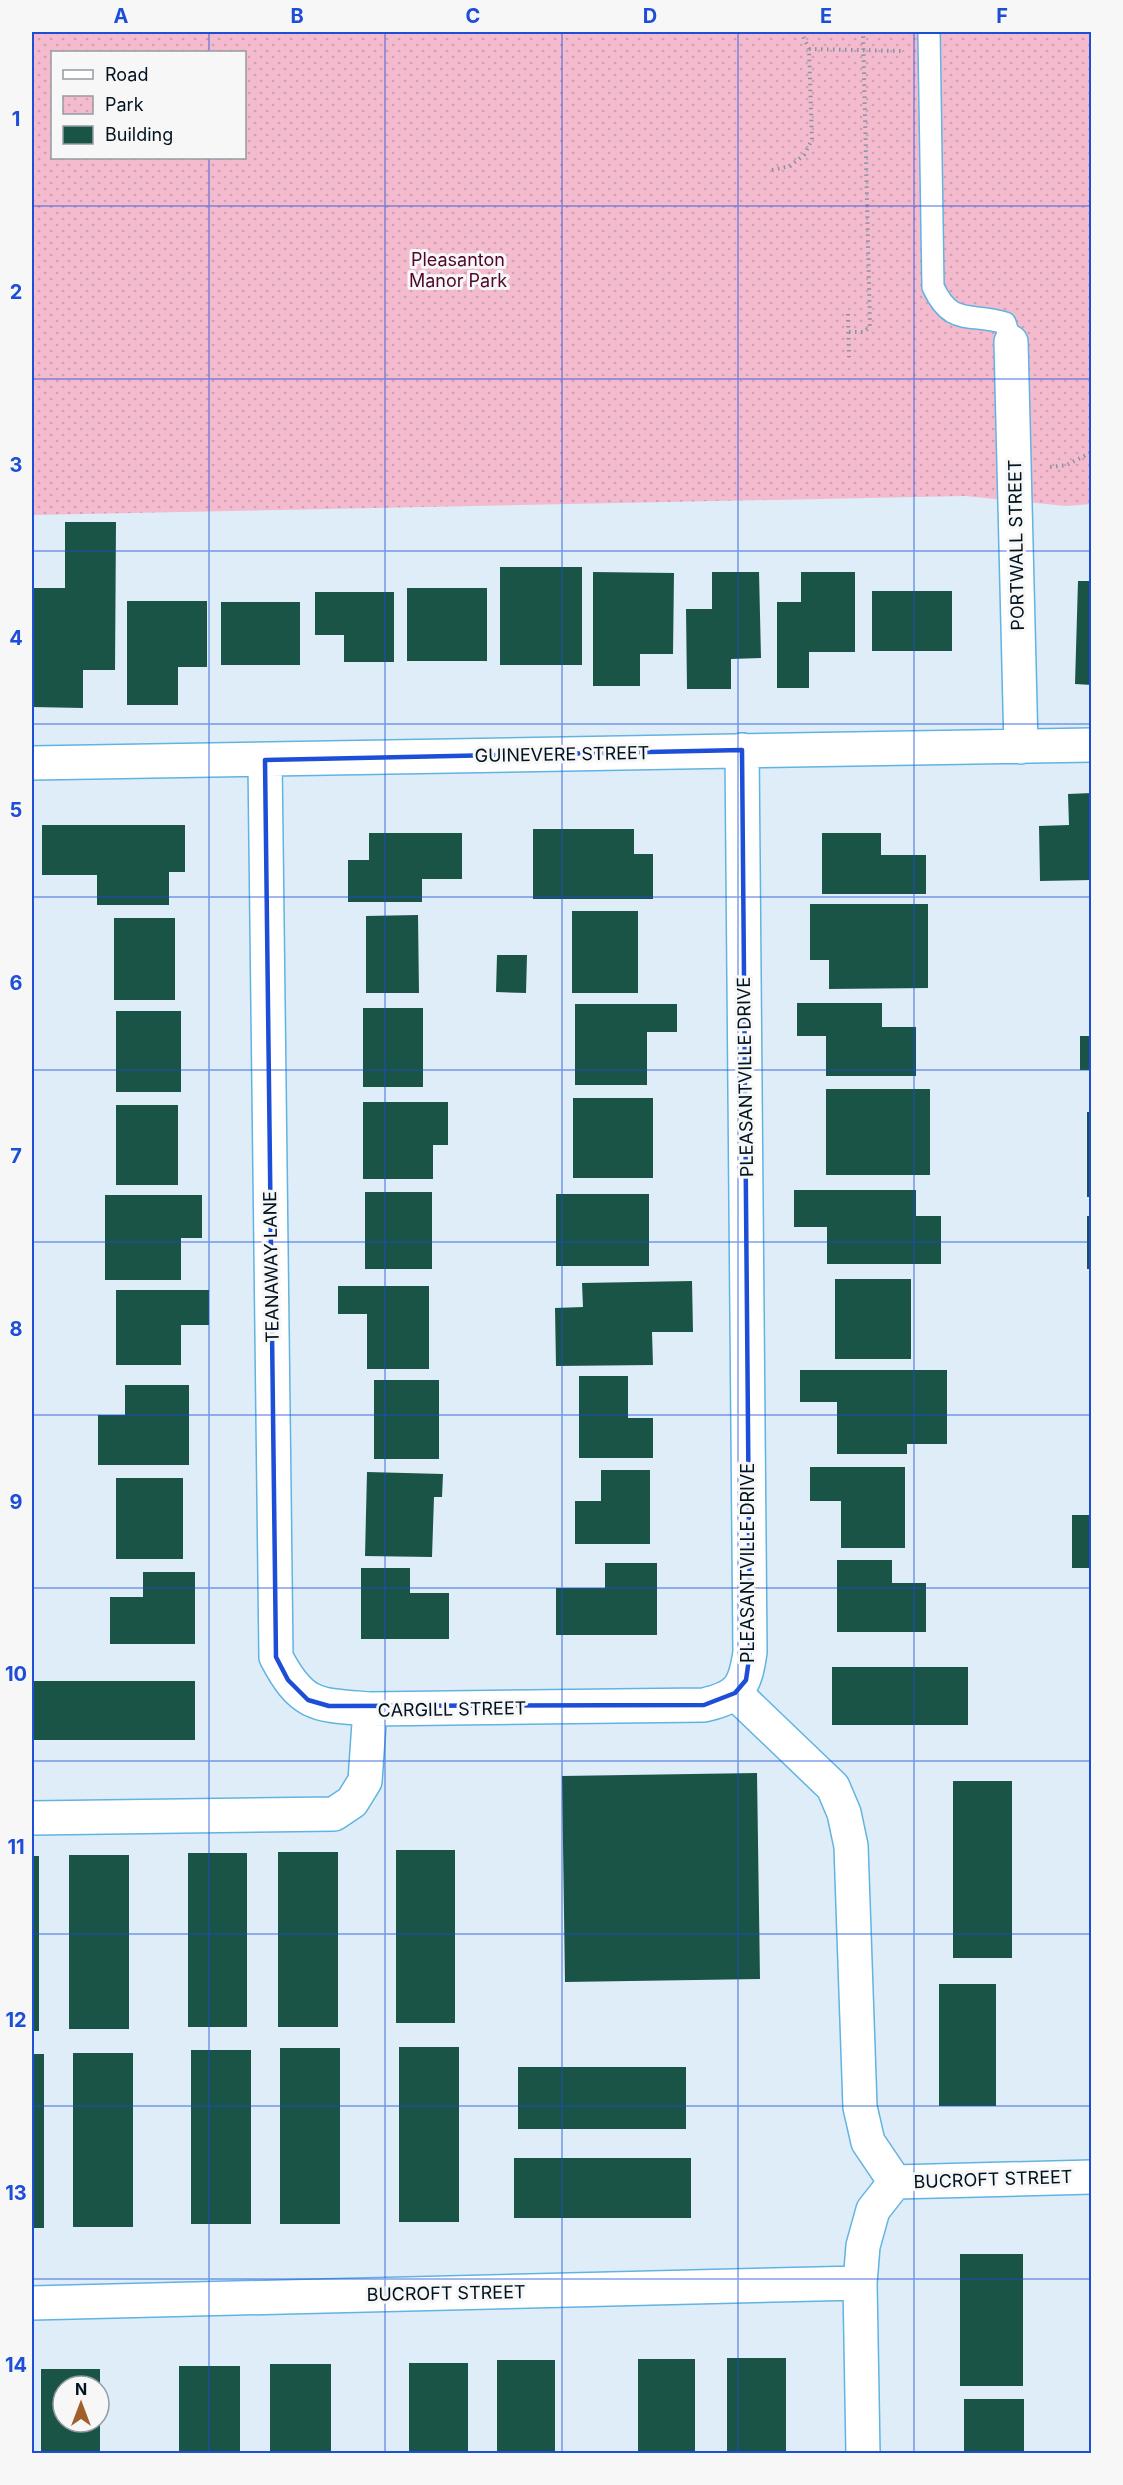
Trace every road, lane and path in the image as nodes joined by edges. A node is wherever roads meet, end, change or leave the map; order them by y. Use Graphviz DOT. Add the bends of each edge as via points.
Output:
graph roads {
  1 [pos="801,32"];
  2 [pos="863,32"];
  3 [pos="929,42"];
  4 [pos="809,49"];
  5 [pos="864,50"];
  6 [pos="772,170"];
  7 [pos="848,314"];
  8 [pos="849,332"];
  9 [pos="1011,342"];
  10 [pos="849,357"];
  11 [pos="1092,452"];
  12 [pos="1014,472"];
  13 [pos="1092,745"];
  14 [pos="1021,747"];
  15 [pos="742,750"];
  16 [pos="265,760"];
  17 [pos="32,763"];
  18 [pos="735,1693"];
  19 [pos="370,1708"];
  20 [pos="32,1818"];
  21 [pos="1092,2176"];
  22 [pos="894,2182"];
  23 [pos="860,2283"];
  24 [pos="32,2303"];
  25 [pos="862,2454"];
  1 -- 4 [label="path"];
  2 -- 5 [label="path"];
  3 -- 5 [label="path"];
  3 -- 9 [label="lane" via="933,287 942,307 958,316 987,317 1005,323"];
  4 -- 5 [label="path"];
  4 -- 6 [label="path" via="812,140 804,155 790,166"];
  5 -- 8 [label="path" via="870,327 864,332"];
  7 -- 8 [label="path"];
  8 -- 10 [label="path"];
  9 -- 12 [label="street, PORTWALL STREET"];
  11 -- 12 [label="path" via="1067,465"];
  12 -- 14 [label="street, PORTWALL STREET"];
  13 -- 14 [label="street, GUINEVERE STREET"];
  14 -- 15 [label="street, GUINEVERE STREET"];
  15 -- 16 [label="street, GUINEVERE STREET"];
  15 -- 18 [label="street, PLEASANTVILLE DRIVE" via="750,1652 746,1680"];
  16 -- 17 [label="street, GUINEVERE STREET"];
  16 -- 19 [label="street, TEANAWAY LANE" via="276,1657 288,1680 308,1700 329,1706"];
  18 -- 19 [label="street, CARGILL STREET" via="704,1705"];
  18 -- 22 [label="street" via="833,1788 844,1813 851,1846 860,2107 868,2142"];
  19 -- 20 [label="street, CARGILL STREET" via="365,1781 352,1802 334,1814"];
  21 -- 22 [label="street, BUCROFT STREET"];
  22 -- 23 [label="street" via="873,2210 863,2246"];
  23 -- 24 [label="street, BUCROFT STREET"];
  23 -- 25 [label="street"];
}
